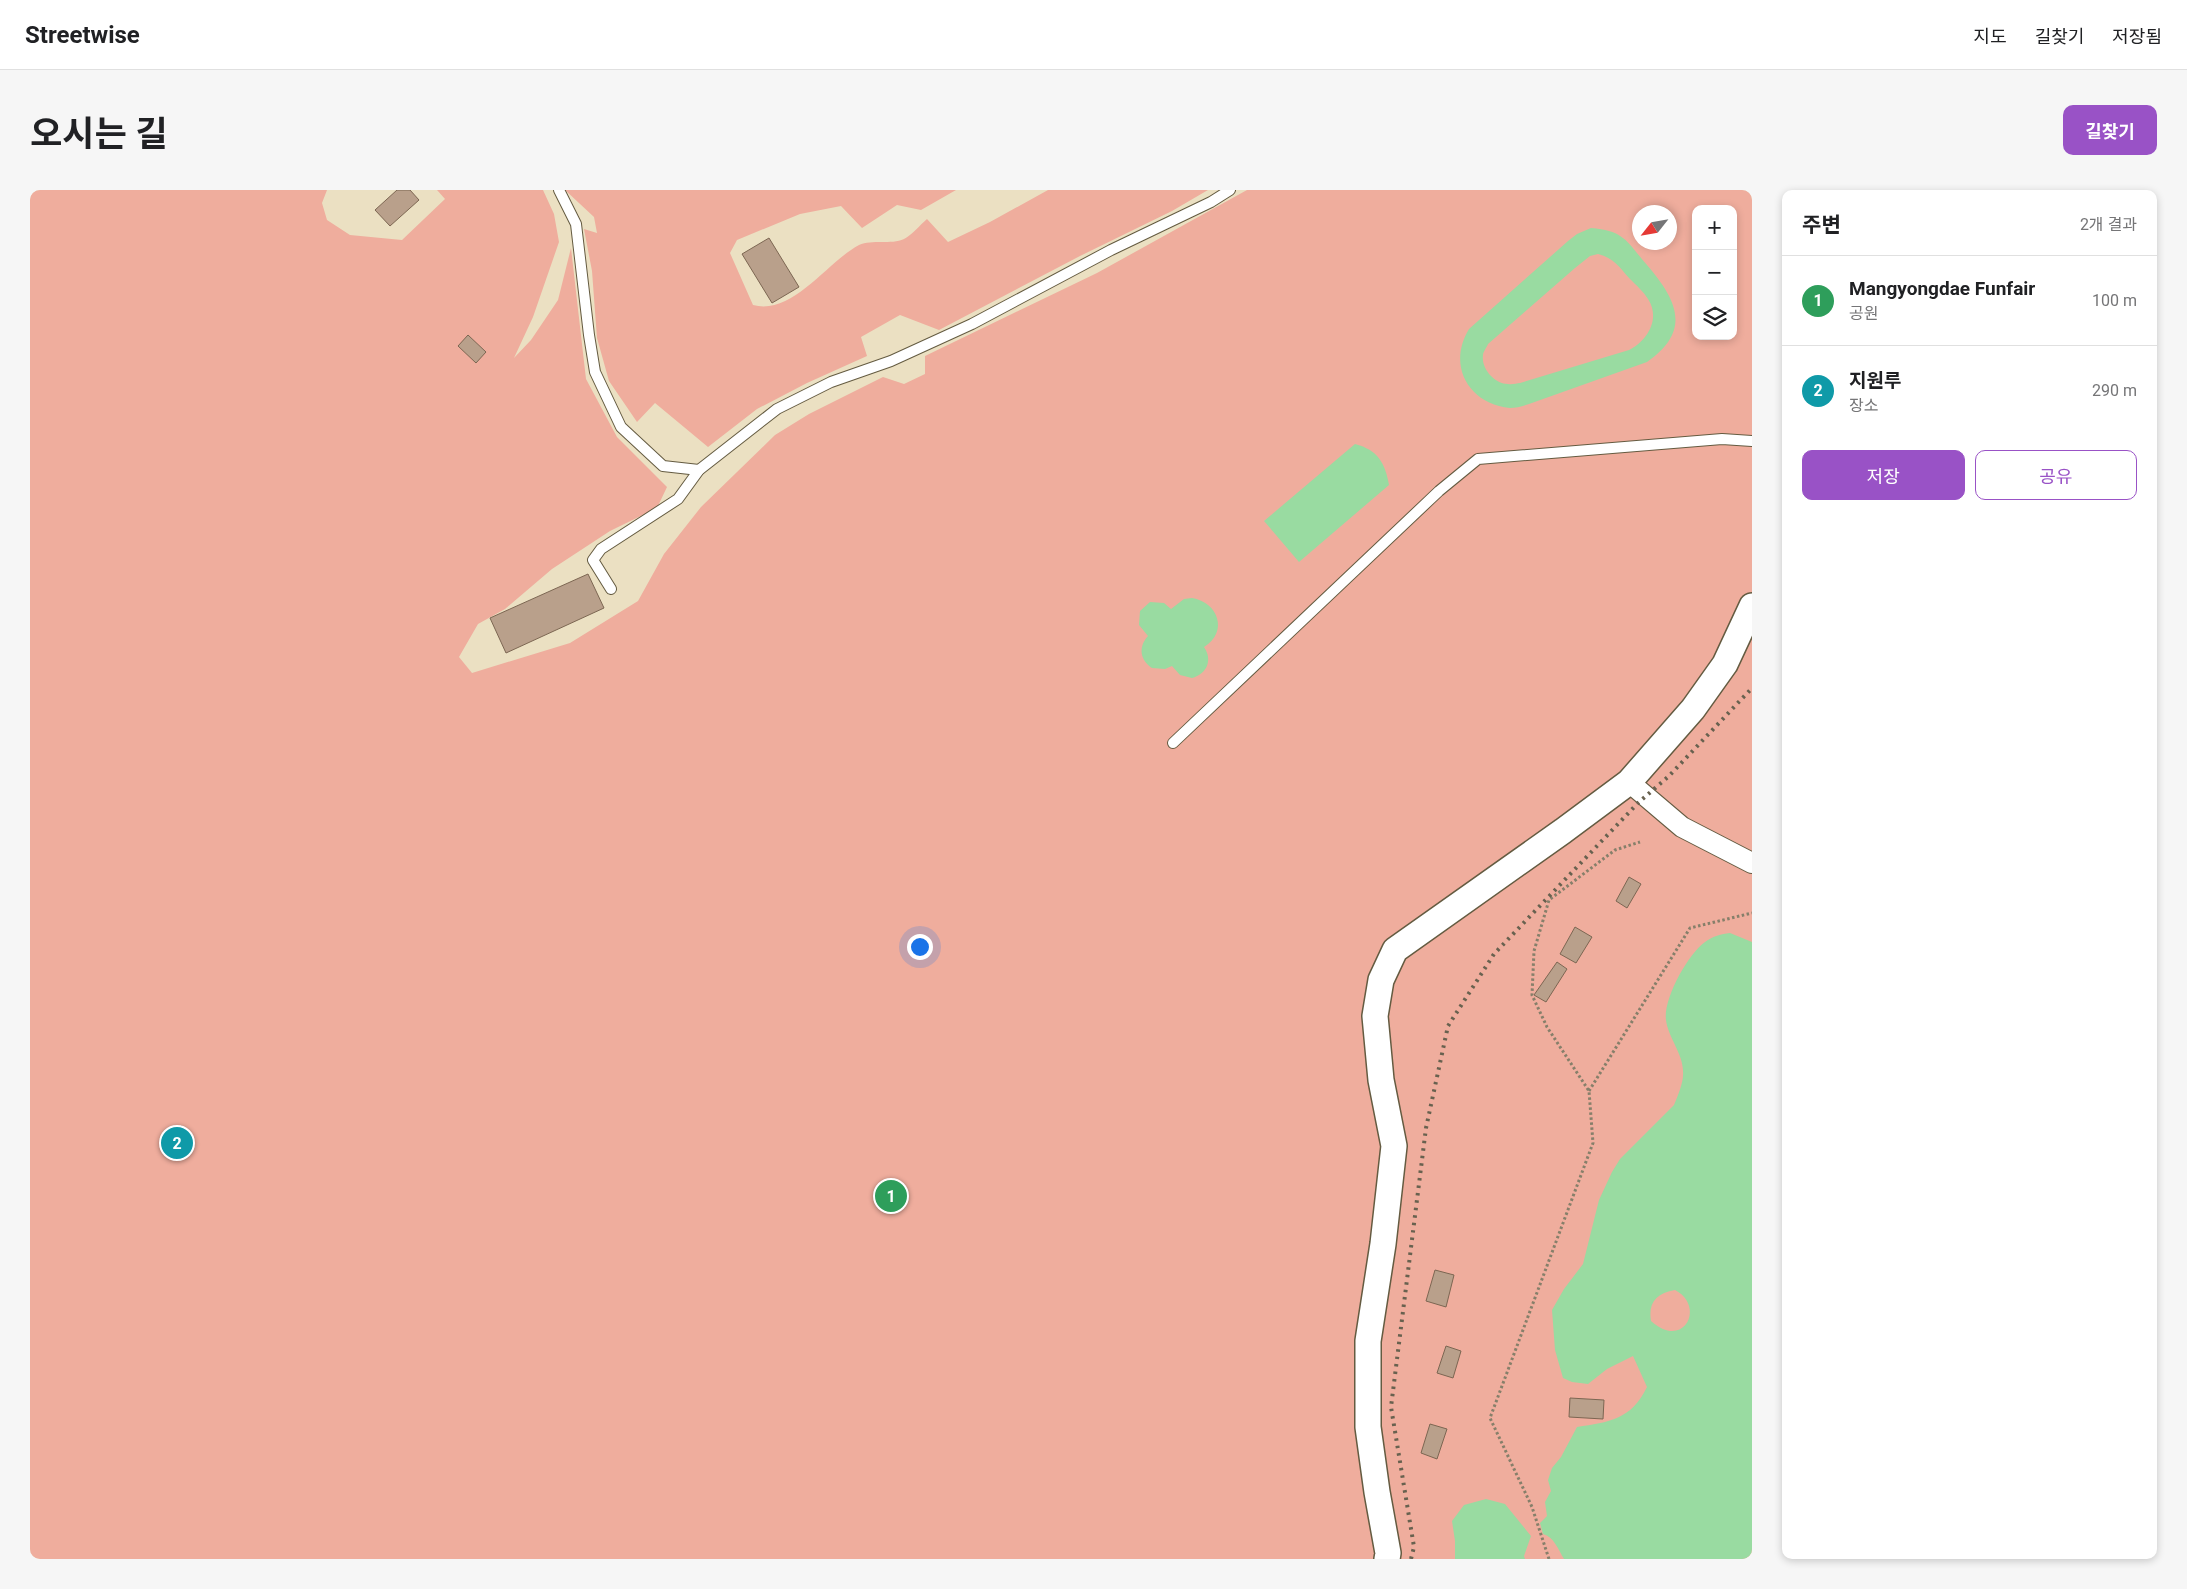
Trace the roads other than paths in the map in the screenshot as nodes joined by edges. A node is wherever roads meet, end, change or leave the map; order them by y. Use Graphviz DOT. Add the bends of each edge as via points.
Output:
graph roads {
  1 [pos="559,190"];
  2 [pos="1230,190"];
  3 [pos="1752,441"];
  4 [pos="699,470"];
  5 [pos="611,589"];
  6 [pos="1752,606"];
  7 [pos="1173,743"];
  8 [pos="1629,782"];
  9 [pos="1752,863"];
  10 [pos="1387,1559"];
  1 -- 4 [label="lane" via="576,224 595,372 621,427 663,466"];
  2 -- 4 [label="lane" via="972,324 891,361 831,382 777,409"];
  3 -- 7 [label="lane" via="1722,439 1478,459 1439,491"];
  4 -- 5 [label="lane" via="678,499 601,549 593,560"];
  6 -- 8 [label="street" via="1725,664 1694,710"];
  8 -- 9 [label="street" via="1682,827"];
  8 -- 10 [label="street" via="1395,950 1381,980 1375,1016 1381,1080 1394,1146 1368,1341 1368,1418"];
}
